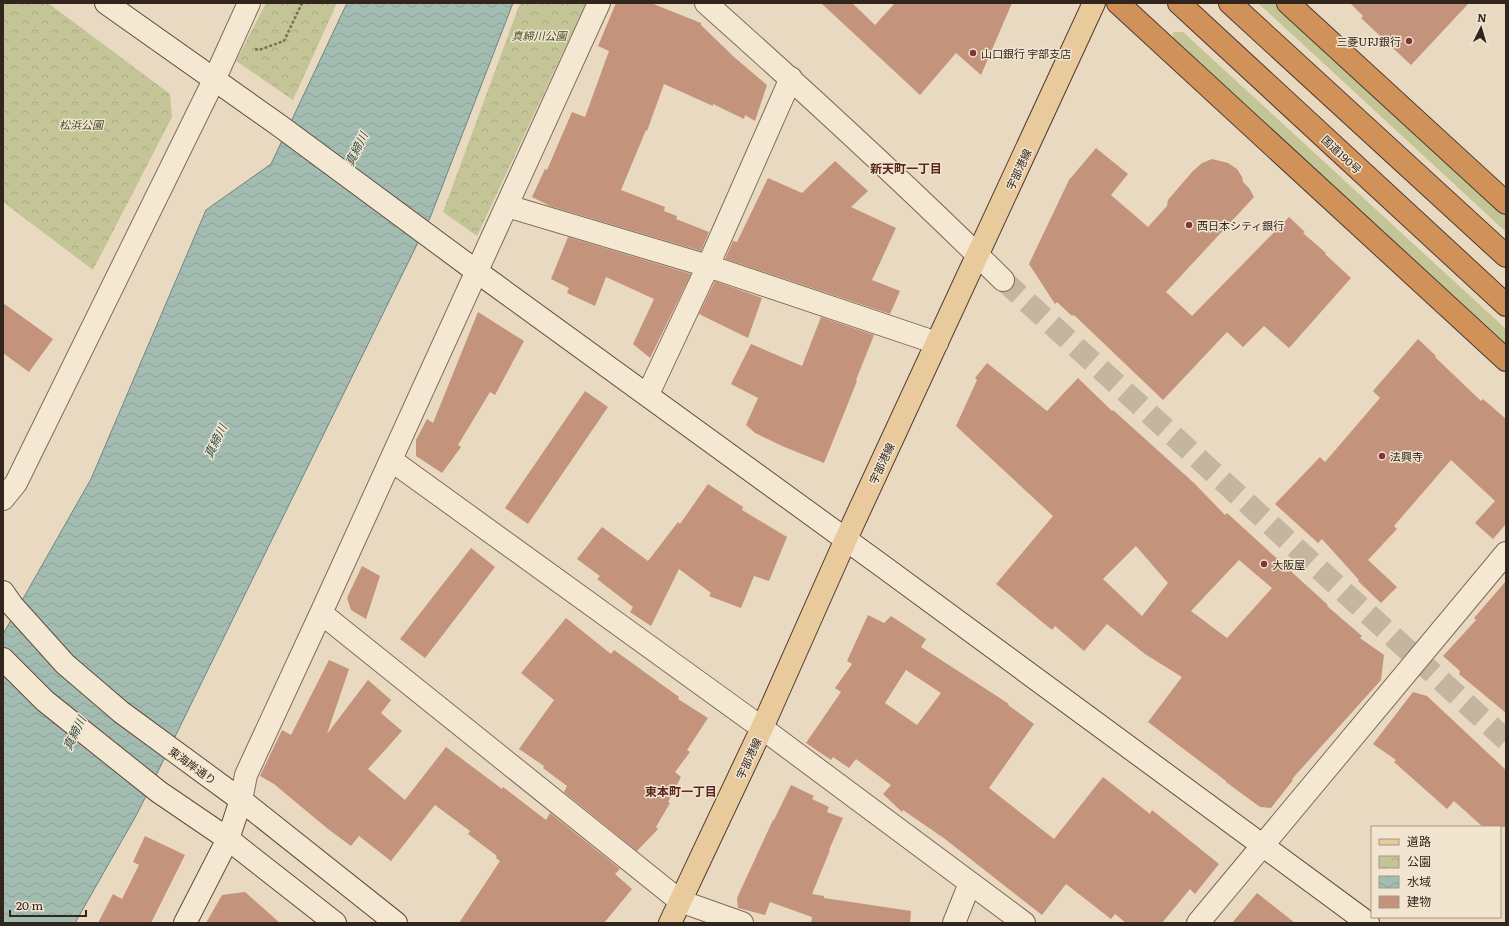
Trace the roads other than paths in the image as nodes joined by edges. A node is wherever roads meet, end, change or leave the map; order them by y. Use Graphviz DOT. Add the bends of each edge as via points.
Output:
graph roads {
  1 [pos="106,3"];
  2 [pos="249,3"];
  3 [pos="599,3"];
  4 [pos="706,3"];
  5 [pos="1094,3"];
  6 [pos="1118,3"];
  7 [pos="1179,3"];
  8 [pos="1230,3"];
  9 [pos="1288,3"];
  10 [pos="790,78"];
  11 [pos="214,80"];
  12 [pos="1506,203"];
  13 [pos="507,206"];
  14 [pos="978,255"];
  15 [pos="1506,256"];
  16 [pos="708,266"];
  17 [pos="476,271"];
  18 [pos="1004,280"];
  19 [pos="1506,305"];
  20 [pos="937,343"];
  21 [pos="1506,360"];
  22 [pos="648,394"];
  23 [pos="391,460"];
  24 [pos="3,499"];
  25 [pos="846,539"];
  26 [pos="1506,553"];
  27 [pos="8,599"];
  28 [pos="321,612"];
  29 [pos="3,659"];
  30 [pos="762,728"];
  31 [pos="241,800"];
  32 [pos="228,839"];
  33 [pos="1263,845"];
  34 [pos="970,883"];
  35 [pos="680,901"];
  36 [pos="185,923"];
  37 [pos="335,923"];
  38 [pos="396,923"];
  39 [pos="670,923"];
  40 [pos="742,923"];
  41 [pos="954,923"];
  42 [pos="1024,923"];
  43 [pos="1198,923"];
  44 [pos="1368,923"];
  1 -- 11 [label="street"];
  2 -- 11 [label="street"];
  3 -- 13 [label="street"];
  4 -- 10 [label="street"];
  5 -- 14 [label="main road, 宇部港線"];
  6 -- 21 [label="highway"];
  7 -- 19 [label="highway, 国道190号"];
  8 -- 15 [label="highway"];
  9 -- 12 [label="highway"];
  10 -- 14 [label="street"];
  10 -- 16 [label="street"];
  11 -- 17 [label="street"];
  11 -- 24 [label="street" via="16,483"];
  13 -- 16 [label="street"];
  13 -- 17 [label="street"];
  14 -- 18 [label="street"];
  14 -- 20 [label="main road, 宇部港線"];
  16 -- 20 [label="street"];
  16 -- 22 [label="street"];
  17 -- 22 [label="street"];
  17 -- 23 [label="street"];
  20 -- 25 [label="main road, 宇部港線"];
  22 -- 25 [label="street"];
  23 -- 28 [label="street"];
  23 -- 30 [label="street"];
  25 -- 30 [label="main road, 宇部港線"];
  25 -- 33 [label="street"];
  26 -- 33 [label="street"];
  27 -- 31 [label="street, 東海岸通り" via="65,664 121,712"];
  28 -- 31 [label="street" via="246,775"];
  28 -- 35 [label="street"];
  29 -- 32 [label="street" via="46,701 159,792"];
  30 -- 34 [label="street"];
  30 -- 35 [label="main road, 宇部港線"];
  31 -- 32 [label="street"];
  31 -- 38 [label="street, 東海岸通り"];
  32 -- 36 [label="street"];
  32 -- 37 [label="street"];
  33 -- 43 [label="street"];
  33 -- 44 [label="street"];
  34 -- 41 [label="street"];
  34 -- 42 [label="street"];
  35 -- 39 [label="main road, 宇部港線"];
  35 -- 40 [label="street"];
}
